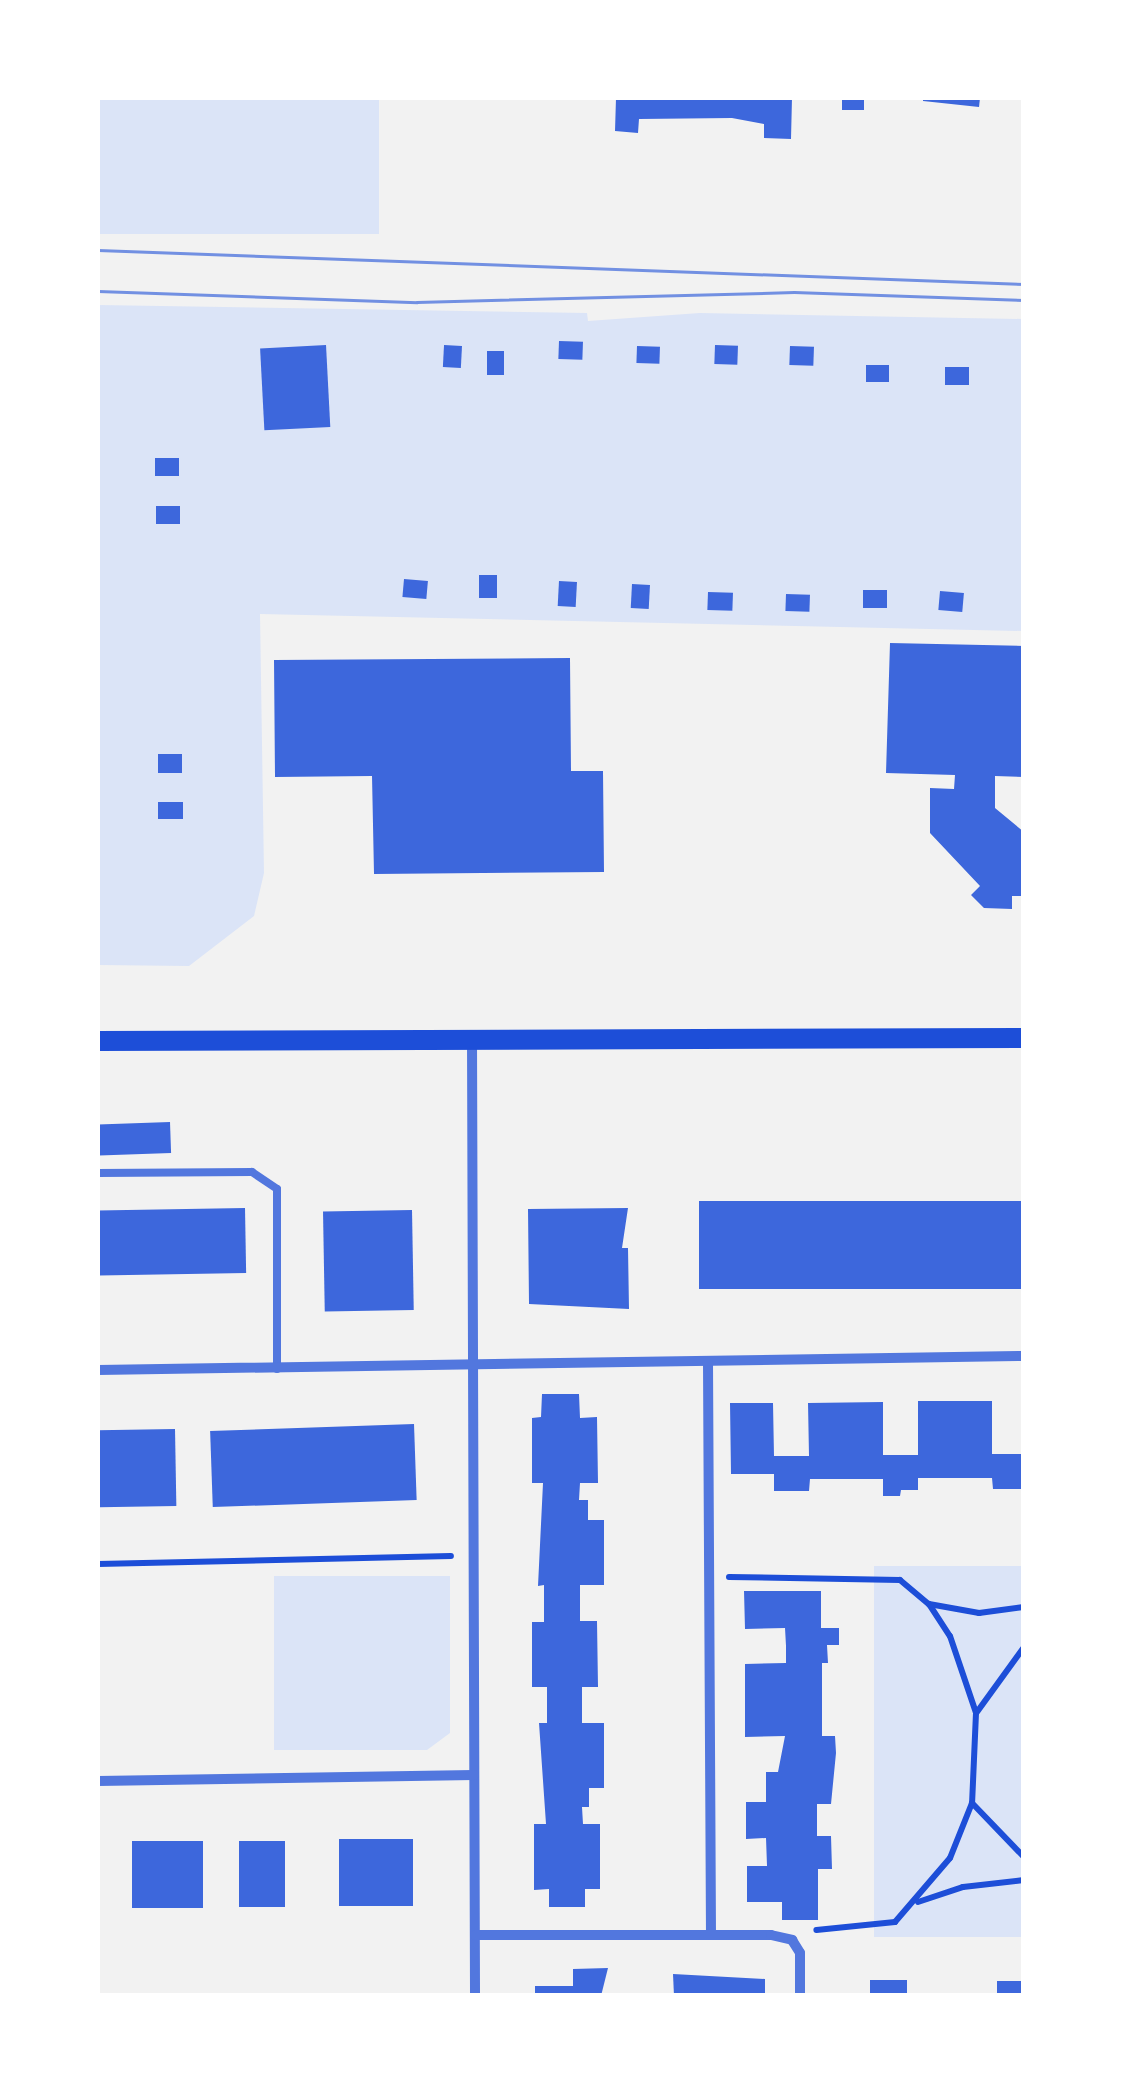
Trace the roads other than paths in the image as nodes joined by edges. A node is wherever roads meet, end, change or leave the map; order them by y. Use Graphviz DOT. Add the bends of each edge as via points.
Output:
graph roads {
  1 [pos="472,1036"];
  2 [pos="1024,1038"];
  3 [pos="98,1041"];
  4 [pos="98,1173"];
  5 [pos="1024,1356"];
  6 [pos="708,1362"];
  7 [pos="471,1366"];
  8 [pos="98,1370"];
  9 [pos="278,1370"];
  10 [pos="474,1775"];
  11 [pos="98,1781"];
  12 [pos="475,1935"];
  13 [pos="712,1935"];
  14 [pos="475,1996"];
  15 [pos="800,1996"];
  1 -- 2 [label="main road"];
  1 -- 3 [label="main road"];
  1 -- 7 [label="street"];
  4 -- 9 [label="lane" via="252,1172 277,1189"];
  5 -- 6 [label="street"];
  6 -- 7 [label="street"];
  6 -- 13 [label="street"];
  7 -- 9 [label="street"];
  7 -- 10 [label="street"];
  8 -- 9 [label="street"];
  10 -- 11 [label="street"];
  10 -- 12 [label="street"];
  12 -- 13 [label="street"];
  12 -- 14 [label="street"];
  13 -- 15 [label="street" via="792,1940 800,1953"];
}
